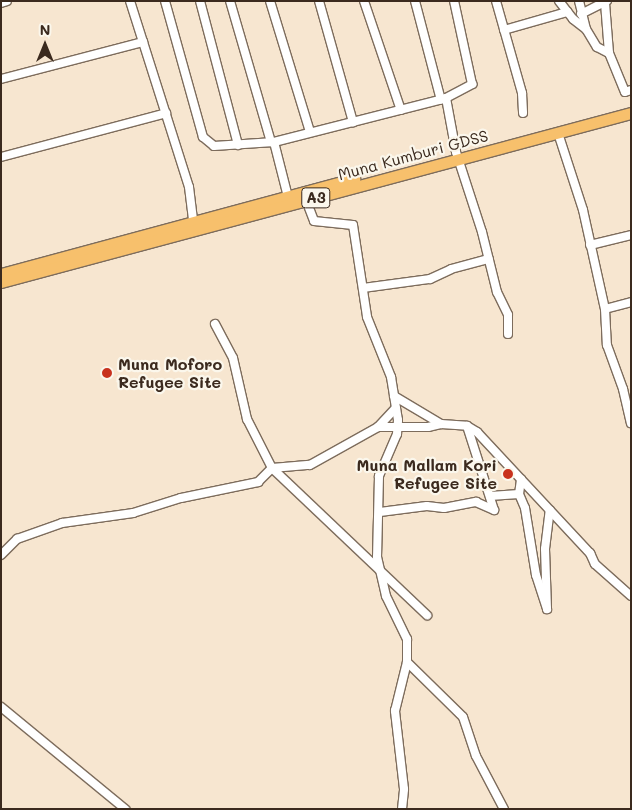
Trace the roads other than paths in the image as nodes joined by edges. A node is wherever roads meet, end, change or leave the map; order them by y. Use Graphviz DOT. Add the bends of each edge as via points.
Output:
graph roads {
  1 [pos="7,1"];
  2 [pos="130,1"];
  3 [pos="165,1"];
  4 [pos="200,1"];
  5 [pos="230,1"];
  6 [pos="270,1"];
  7 [pos="320,1"];
  8 [pos="364,1"];
  9 [pos="415,1"];
  10 [pos="454,1"];
  11 [pos="496,1"];
  12 [pos="559,1"];
  13 [pos="579,1"];
  14 [pos="606,2"];
  15 [pos="1,3"];
  16 [pos="567,12"];
  17 [pos="583,12"];
  18 [pos="573,19"];
  19 [pos="586,29"];
  20 [pos="504,30"];
  21 [pos="143,42"];
  22 [pos="609,53"];
  23 [pos="1,79"];
  24 [pos="631,90"];
  25 [pos="443,99"];
  26 [pos="631,106"];
  27 [pos="401,110"];
  28 [pos="166,113"];
  29 [pos="523,113"];
  30 [pos="631,113"];
  31 [pos="353,122"];
  32 [pos="310,132"];
  33 [pos="558,133"];
  34 [pos="273,142"];
  35 [pos="238,145"];
  36 [pos="457,156"];
  37 [pos="1,157"];
  38 [pos="288,197"];
  39 [pos="306,200"];
  40 [pos="193,221"];
  41 [pos="631,234"];
  42 [pos="590,245"];
  43 [pos="489,259"];
  44 [pos="1,274"];
  45 [pos="1,282"];
  46 [pos="363,288"];
  47 [pos="631,302"];
  48 [pos="605,309"];
  49 [pos="215,324"];
  50 [pos="508,334"];
  51 [pos="394,396"];
  52 [pos="396,408"];
  53 [pos="631,423"];
  54 [pos="441,424"];
  55 [pos="467,426"];
  56 [pos="378,427"];
  57 [pos="398,427"];
  58 [pos="272,468"];
  59 [pos="521,479"];
  60 [pos="519,494"];
  61 [pos="490,496"];
  62 [pos="550,510"];
  63 [pos="380,512"];
  64 [pos="1,555"];
  65 [pos="380,568"];
  66 [pos="631,596"];
  67 [pos="427,615"];
  68 [pos="407,662"];
  69 [pos="1,707"];
  70 [pos="126,809"];
  71 [pos="402,809"];
  72 [pos="504,809"];
  1 -- 15 [label="street"];
  2 -- 21 [label="street"];
  3 -- 35 [label="street" via="202,137 214,146"];
  4 -- 35 [label="street"];
  5 -- 34 [label="street"];
  6 -- 32 [label="street"];
  7 -- 31 [label="street"];
  8 -- 27 [label="street"];
  9 -- 25 [label="street"];
  10 -- 25 [label="street" via="472,84"];
  11 -- 20 [label="street"];
  12 -- 16 [label="street"];
  13 -- 17 [label="street"];
  14 -- 17 [label="street"];
  14 -- 22 [label="street"];
  16 -- 18 [label="street"];
  16 -- 20 [label="street"];
  17 -- 18 [label="street"];
  17 -- 19 [label="street"];
  18 -- 19 [label="street"];
  19 -- 22 [label="street" via="597,47"];
  20 -- 29 [label="street" via="522,93"];
  21 -- 23 [label="street"];
  21 -- 28 [label="street"];
  22 -- 24 [label="street" via="624,92"];
  25 -- 27 [label="street"];
  25 -- 36 [label="street"];
  26 -- 36 [label="highway, Muna Kumburi GDSS / A3"];
  27 -- 31 [label="street"];
  28 -- 37 [label="street"];
  28 -- 40 [label="street" via="189,187"];
  30 -- 33 [label="highway, Muna Kumburi GDSS / A3"];
  31 -- 32 [label="street"];
  32 -- 34 [label="street"];
  33 -- 36 [label="highway, Muna Kumburi GDSS / A3"];
  33 -- 42 [label="street" via="583,210"];
  34 -- 35 [label="street"];
  34 -- 38 [label="street"];
  36 -- 38 [label="highway, Muna Kumburi GDSS / A3"];
  36 -- 39 [label="highway, Muna Kumburi GDSS / A3"];
  36 -- 43 [label="street"];
  38 -- 40 [label="highway, Muna Kumburi GDSS / A3"];
  39 -- 45 [label="highway, Muna Kumburi GDSS / A3"];
  39 -- 46 [label="street" via="314,221 353,225"];
  40 -- 44 [label="highway, Muna Kumburi GDSS / A3"];
  41 -- 42 [label="street"];
  42 -- 48 [label="street"];
  43 -- 46 [label="street" via="451,269 430,279"];
  43 -- 50 [label="street" via="497,292 508,315"];
  46 -- 51 [label="street" via="367,317 391,377"];
  47 -- 48 [label="street"];
  48 -- 53 [label="street" via="607,345"];
  49 -- 58 [label="street" via="233,358 247,419"];
  51 -- 52 [label="street"];
  51 -- 54 [label="street"];
  52 -- 56 [label="street"];
  52 -- 57 [label="street"];
  54 -- 55 [label="street"];
  54 -- 57 [label="street"];
  55 -- 59 [label="street" via="477,432"];
  55 -- 61 [label="street"];
  56 -- 57 [label="street"];
  56 -- 58 [label="street" via="310,465"];
  57 -- 63 [label="street" via="379,476"];
  58 -- 64 [label="street" via="258,482 182,498 133,513 62,523 17,540"];
  58 -- 65 [label="street"];
  59 -- 60 [label="street"];
  59 -- 62 [label="street"];
  60 -- 61 [label="street"];
  60 -- 62 [label="street" via="525,508 536,575 547,609 545,550"];
  61 -- 63 [label="street" via="494,510 476,502 444,508 427,506"];
  62 -- 66 [label="street" via="590,552 595,564"];
  63 -- 65 [label="street" via="377,556"];
  65 -- 67 [label="street"];
  65 -- 68 [label="street" via="386,596 407,639"];
  68 -- 71 [label="street" via="396,711 404,789"];
  68 -- 72 [label="street" via="463,717 476,756"];
  69 -- 70 [label="street"];
}
